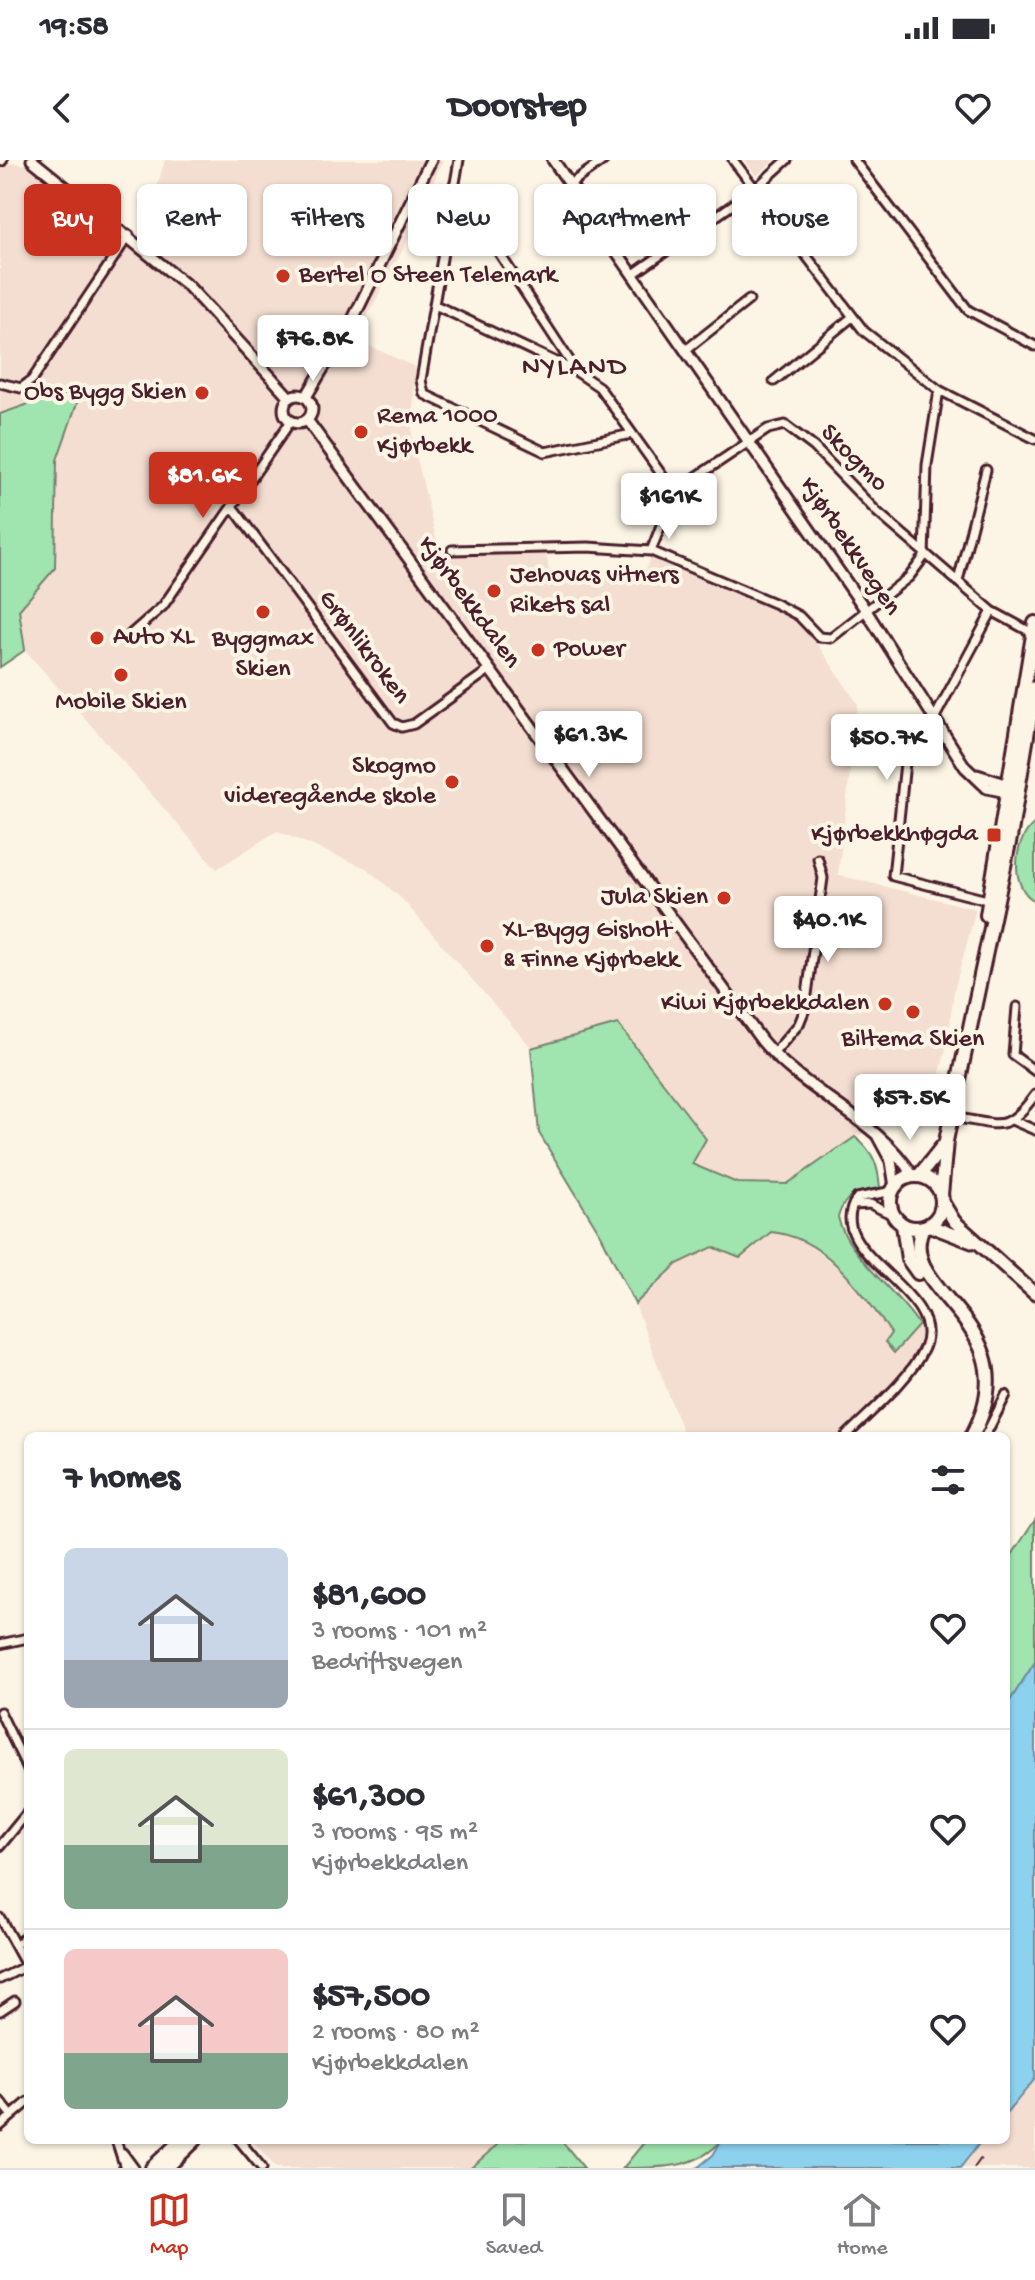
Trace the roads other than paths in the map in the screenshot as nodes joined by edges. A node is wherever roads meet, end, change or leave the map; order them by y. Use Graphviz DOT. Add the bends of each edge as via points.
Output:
graph roads {
  1 [pos="32,160"];
  2 [pos="431,160"];
  3 [pos="459,160"];
  4 [pos="553,160"];
  5 [pos="604,160"];
  6 [pos="733,160"];
  7 [pos="787,160"];
  8 [pos="854,160"];
  9 [pos="454,184"];
  10 [pos="570,184"];
  11 [pos="751,184"];
  12 [pos="761,184"];
  13 [pos="732,205"];
  14 [pos="129,235"];
  15 [pos="443,256"];
  16 [pos="501,256"];
  17 [pos="623,256"];
  18 [pos="805,256"];
  19 [pos="635,273"];
  20 [pos="749,300"];
  21 [pos="435,305"];
  22 [pos="851,318"];
  23 [pos="1035,346"];
  24 [pos="687,349"];
  25 [pos="577,372"];
  26 [pos="774,381"];
  27 [pos="0,383"];
  28 [pos="939,390"];
  29 [pos="306,397"];
  30 [pos="290,398"];
  31 [pos="307,420"];
  32 [pos="291,421"];
  33 [pos="632,434"];
  34 [pos="1035,439"];
  35 [pos="750,441"];
  36 [pos="986,470"];
  37 [pos="674,492"];
  38 [pos="232,506"];
  39 [pos="452,550"];
  40 [pos="651,551"];
  41 [pos="925,554"];
  42 [pos="958,581"];
  43 [pos="865,609"];
  44 [pos="992,611"];
  45 [pos="1031,627"];
  46 [pos="131,634"];
  47 [pos="489,670"];
  48 [pos="1035,688"];
  49 [pos="934,719"];
  50 [pos="1029,722"];
  51 [pos="1012,790"];
  52 [pos="818,859"];
  53 [pos="983,899"];
  54 [pos="1017,1007"];
  55 [pos="773,1054"];
  56 [pos="1035,1071"];
  57 [pos="1035,1095"];
  58 [pos="951,1117"];
  59 [pos="1014,1121"];
  60 [pos="1035,1130"];
  61 [pos="877,1134"];
  62 [pos="946,1141"];
  63 [pos="916,1176"];
  64 [pos="894,1189"];
  65 [pos="942,1198"];
  66 [pos="852,1206"];
  67 [pos="898,1220"];
  68 [pos="926,1226"];
  69 [pos="983,1248"];
  70 [pos="1035,1294"];
  71 [pos="950,1302"];
  72 [pos="1006,1395"];
  73 [pos="983,1409"];
  74 [pos="850,1432"];
  75 [pos="967,1432"];
  76 [pos="974,1432"];
  77 [pos="987,1432"];
  78 [pos="24,1639"];
  79 [pos="0,1644"];
  80 [pos="0,1712"];
  81 [pos="24,1762"];
  82 [pos="24,1817"];
  83 [pos="0,1846"];
  84 [pos="0,1918"];
  85 [pos="24,1938"];
  86 [pos="20,1942"];
  87 [pos="24,1962"];
  88 [pos="24,1969"];
  89 [pos="0,1979"];
  90 [pos="15,2001"];
  91 [pos="0,2011"];
  92 [pos="0,2101"];
  93 [pos="24,2106"];
  94 [pos="12,2116"];
  95 [pos="0,2126"];
  96 [pos="118,2144"];
  97 [pos="178,2144"];
  98 [pos="191,2144"];
  99 [pos="242,2144"];
  100 [pos="121,2152"];
  101 [pos="125,2168"];
  102 [pos="134,2168"];
  103 [pos="152,2168"];
  104 [pos="166,2168"];
  105 [pos="262,2168"];
  1 -- 14 [label="street"];
  2 -- 29 [label="street" via="369,289"];
  3 -- 9 [label="street"];
  4 -- 10 [label="street, Kjørbekkvegen"];
  5 -- 10 [label="street"];
  6 -- 11 [label="street"];
  7 -- 12 [label="street"];
  8 -- 23 [label="street" via="968,310"];
  13 -- 19 [label="street"];
  14 -- 27 [label="street" via="32,380 21,388"];
  14 -- 30 [label="street" via="220,317"];
  15 -- 21 [label="street"];
  16 -- 25 [label="street"];
  17 -- 19 [label="street, Kjørbekkvegen"];
  18 -- 22 [label="street"];
  19 -- 24 [label="street, Kjørbekkvegen"];
  20 -- 24 [label="street"];
  21 -- 25 [label="street"];
  21 -- 33 [label="street" via="421,380 430,397 545,452"];
  22 -- 26 [label="street"];
  22 -- 28 [label="street"];
  24 -- 35 [label="street, Kjørbekkvegen"];
  25 -- 33 [label="street" via="599,387"];
  28 -- 34 [label="street"];
  28 -- 41 [label="street" via="927,465"];
  29 -- 30 [label="street"];
  29 -- 31 [label="street" via="312,411"];
  30 -- 32 [label="street" via="284,410"];
  31 -- 32 [label="street"];
  31 -- 47 [label="street, Kjørbekkdalen"];
  32 -- 38 [label="street"];
  33 -- 37 [label="street"];
  35 -- 37 [label="street, Skogmo"];
  35 -- 41 [label="street, Skogmo" via="777,424 798,432"];
  35 -- 43 [label="street, Kjørbekkvegen"];
  36 -- 42 [label="street"];
  37 -- 40 [label="street"];
  38 -- 46 [label="street" via="163,606"];
  38 -- 47 [label="street, Grønlikroken" via="393,723 414,724"];
  39 -- 40 [label="street"];
  40 -- 43 [label="street" via="776,604 826,639"];
  41 -- 42 [label="street, Skogmo"];
  41 -- 43 [label="street" via="909,577"];
  42 -- 44 [label="street, Skogmo"];
  43 -- 49 [label="street, Kjørbekkvegen"];
  44 -- 45 [label="street, Skogmo" via="1011,625"];
  44 -- 49 [label="street"];
  45 -- 50 [label="highway"];
  47 -- 55 [label="street, Kjørbekkdalen"];
  48 -- 50 [label="highway"];
  49 -- 51 [label="street, Kjørbekkvegen" via="970,772"];
  49 -- 53 [label="street" via="907,744 893,876"];
  50 -- 51 [label="highway"];
  51 -- 58 [label="highway"];
  52 -- 55 [label="street" via="822,888 805,1009"];
  54 -- 56 [label="street" via="1012,1052"];
  55 -- 61 [label="street, Kjørbekkdalen" via="808,1086"];
  57 -- 59 [label="street"];
  58 -- 59 [label="street"];
  58 -- 62 [label="highway"];
  59 -- 60 [label="street"];
  61 -- 63 [label="street, Kjørbekkdalen"];
  61 -- 64 [label="street" via="891,1161"];
  62 -- 63 [label="highway" via="935,1161"];
  62 -- 65 [label="highway"];
  63 -- 64 [label="highway"];
  63 -- 65 [label="highway" via="930,1180"];
  64 -- 66 [label="street" via="857,1198"];
  64 -- 67 [label="highway" via="890,1203"];
  65 -- 68 [label="highway" via="940,1212"];
  65 -- 69 [label="main road" via="954,1221"];
  66 -- 67 [label="street" via="870,1204"];
  66 -- 74 [label="street" via="847,1217 850,1230 919,1308 928,1329 912,1367"];
  67 -- 68 [label="highway"];
  67 -- 71 [label="highway" via="913,1267"];
  68 -- 69 [label="main road"];
  68 -- 71 [label="highway" via="916,1246 919,1263"];
  69 -- 70 [label="main road"];
  71 -- 73 [label="highway" via="982,1347 988,1379"];
  72 -- 77 [label="street"];
  73 -- 75 [label="highway"];
  73 -- 76 [label="highway"];
  78 -- 79 [label="street"];
  80 -- 81 [label="street"];
  82 -- 83 [label="street"];
  84 -- 87 [label="street"];
  85 -- 86 [label="street"];
  88 -- 89 [label="street"];
  90 -- 91 [label="street"];
  92 -- 94 [label="street"];
  93 -- 94 [label="street"];
  94 -- 95 [label="street"];
  96 -- 100 [label="street"];
  97 -- 103 [label="highway"];
  98 -- 104 [label="highway"];
  99 -- 105 [label="street"];
  100 -- 101 [label="street"];
  100 -- 102 [label="street"];
}
